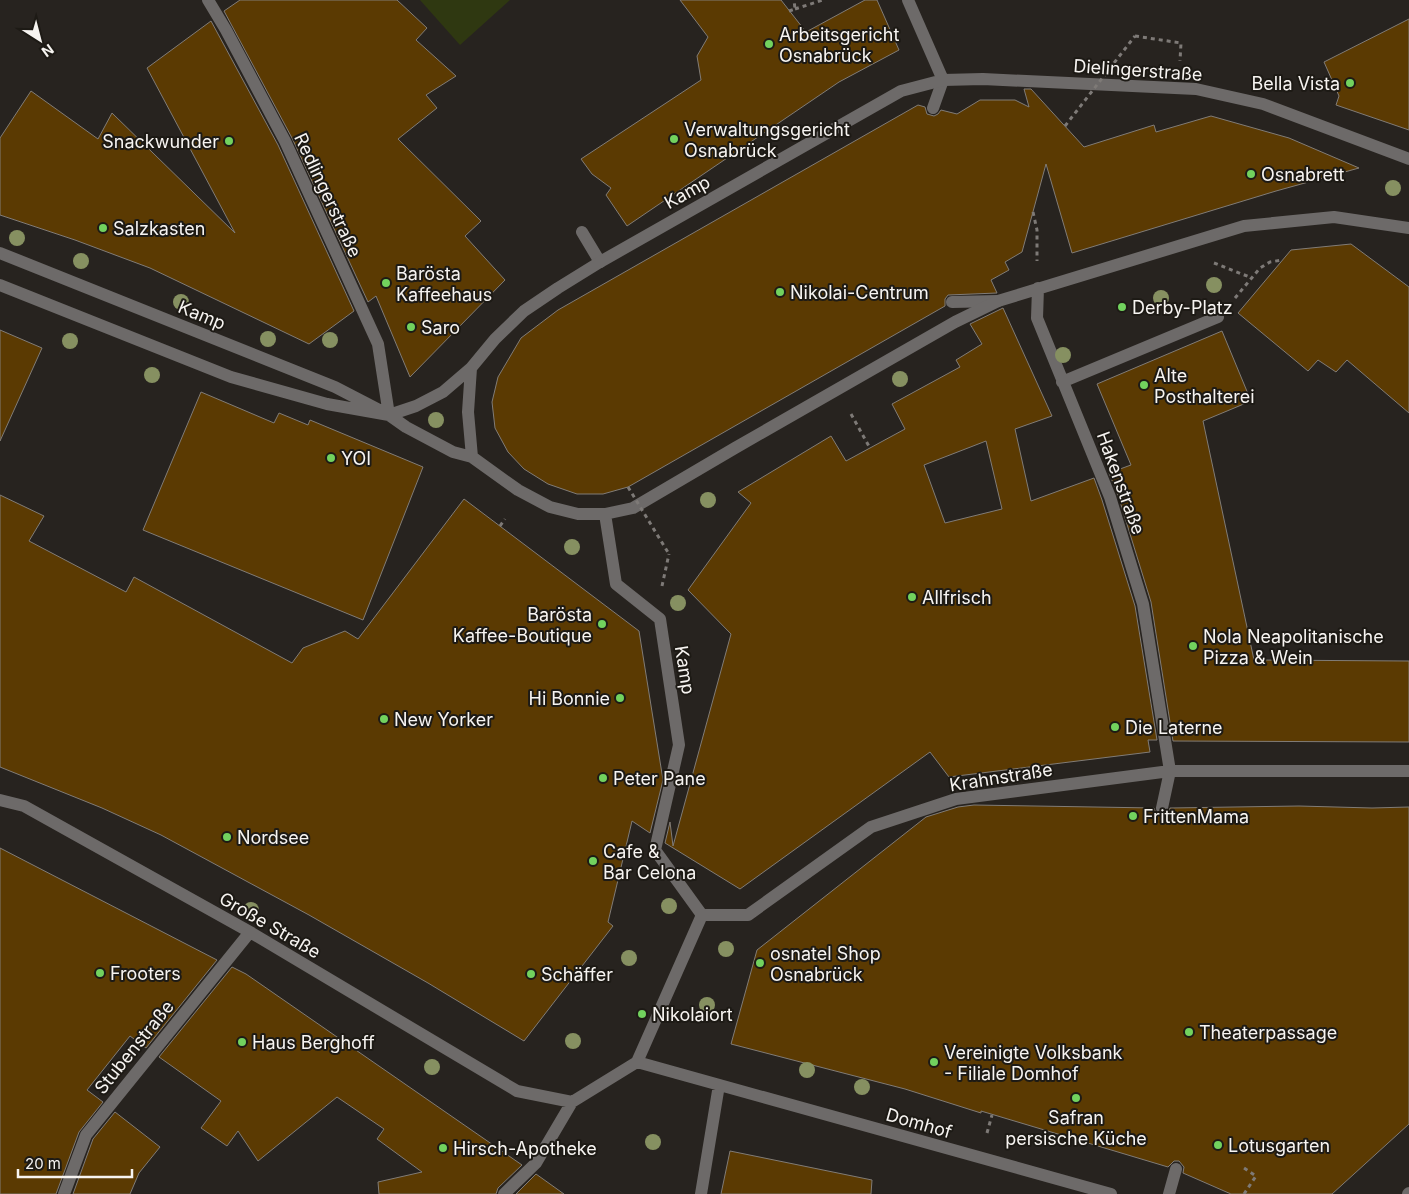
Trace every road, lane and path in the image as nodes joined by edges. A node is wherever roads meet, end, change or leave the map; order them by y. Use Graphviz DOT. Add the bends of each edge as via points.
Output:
graph roads {
  1 [pos="208,0"];
  2 [pos="794,0"];
  3 [pos="823,0"];
  4 [pos="908,0"];
  5 [pos="795,9"];
  6 [pos="790,11"];
  7 [pos="1180,66"];
  8 [pos="943,80"];
  9 [pos="932,108"];
  10 [pos="1065,126"];
  11 [pos="1409,159"];
  12 [pos="1033,212"];
  13 [pos="1409,228"];
  14 [pos="582,232"];
  15 [pos="0,253"];
  16 [pos="1282,260"];
  17 [pos="1210,261"];
  18 [pos="600,262"];
  19 [pos="1252,278"];
  20 [pos="0,284"];
  21 [pos="1038,288"];
  22 [pos="998,301"];
  23 [pos="952,302"];
  24 [pos="1218,317"];
  25 [pos="471,368"];
  26 [pos="1062,382"];
  27 [pos="850,414"];
  28 [pos="389,415"];
  29 [pos="870,448"];
  30 [pos="472,457"];
  31 [pos="628,487"];
  32 [pos="604,514"];
  33 [pos="505,519"];
  34 [pos="500,526"];
  35 [pos="661,588"];
  36 [pos="1170,771"];
  37 [pos="1409,771"];
  38 [pos="0,800"];
  39 [pos="1162,808"];
  40 [pos="702,915"];
  41 [pos="250,932"];
  42 [pos="637,1062"];
  43 [pos="719,1085"];
  44 [pos="572,1102"];
  45 [pos="1244,1168"];
  46 [pos="1176,1169"];
  47 [pos="64,1194"];
  48 [pos="504,1194"];
  49 [pos="700,1194"];
  50 [pos="1111,1194"];
  51 [pos="1169,1194"];
  52 [pos="1244,1194"];
  1 -- 28 [label="street, Redlingerstraße" via="285,141 378,344"];
  2 -- 5 [label="path"];
  3 -- 5 [label="path"];
  4 -- 8 [label="street"];
  5 -- 6 [label="path"];
  7 -- 10 [label="path, bridge" via="1181,44 1135,36"];
  8 -- 9 [label="street"];
  8 -- 11 [label="street, Dielingerstraße" via="1001,79 1196,89 1264,104"];
  8 -- 18 [label="street, Kamp" via="901,91"];
  12 -- 21 [label="path" via="1037,230"];
  13 -- 21 [label="street" via="1334,217 1244,226"];
  14 -- 18 [label="street"];
  15 -- 28 [label="street, Kamp" via="335,388"];
  16 -- 19 [label="path" via="1260,268"];
  17 -- 19 [label="path"];
  18 -- 25 [label="street, Kamp" via="524,312 495,339"];
  19 -- 24 [label="path"];
  20 -- 28 [label="street, Kamp" via="231,377 327,404"];
  21 -- 22 [label="street, Kamp"];
  21 -- 26 [label="street, Hakenstraße" via="1036,318"];
  22 -- 23 [label="street"];
  22 -- 32 [label="street, Kamp" via="955,322 633,508"];
  24 -- 26 [label="street"];
  25 -- 28 [label="street, Kamp" via="443,392"];
  25 -- 30 [label="street" via="468,412"];
  26 -- 36 [label="street, Hakenstraße" via="1110,497 1143,604"];
  27 -- 29 [label="path"];
  28 -- 30 [label="street, Kamp" via="453,452"];
  30 -- 32 [label="street, Kamp" via="518,490 550,507 578,514"];
  31 -- 35 [label="path, bridge" via="669,554"];
  32 -- 40 [label="street, Kamp" via="616,584 660,619 679,745 655,850"];
  33 -- 34 [label="path"];
  36 -- 37 [label="street, Krahnstraße"];
  36 -- 39 [label="street"];
  36 -- 40 [label="street, Krahnstraße" via="956,799 871,827 748,915"];
  38 -- 41 [label="street, Große Straße" via="24,806"];
  40 -- 42 [label="street"];
  41 -- 44 [label="street, Große Straße" via="517,1091"];
  41 -- 47 [label="street, Stubenstraße" via="86,1134"];
  42 -- 43 [label="street"];
  42 -- 44 [label="street"];
  43 -- 49 [label="street"];
  43 -- 50 [label="street, Domhof"];
  44 -- 48 [label="street" via="536,1164"];
  45 -- 52 [label="path" via="1256,1176"];
  46 -- 51 [label="street"];
}
